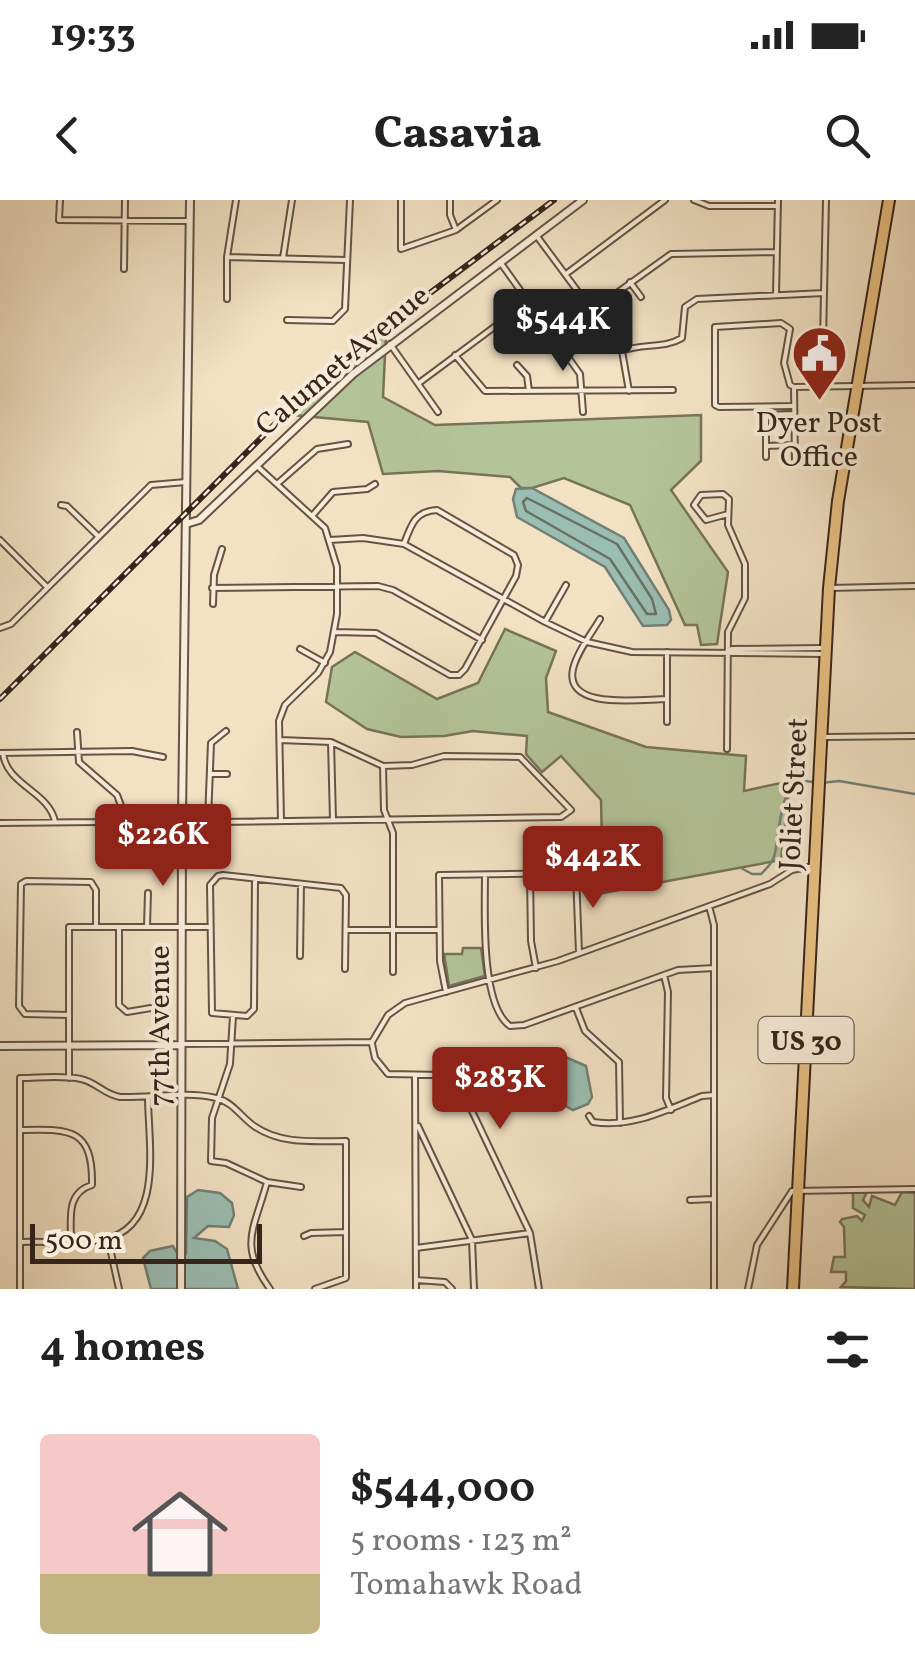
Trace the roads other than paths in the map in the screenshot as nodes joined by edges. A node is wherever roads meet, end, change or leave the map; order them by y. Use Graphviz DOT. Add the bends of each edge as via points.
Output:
graph roads {
  1 [pos="60,200"];
  2 [pos="124,200"];
  3 [pos="190,200"];
  4 [pos="236,200"];
  5 [pos="292,200"];
  6 [pos="350,200"];
  7 [pos="401,200"];
  8 [pos="450,200"];
  9 [pos="497,200"];
  10 [pos="583,200"];
  11 [pos="665,200"];
  12 [pos="694,200"];
  13 [pos="826,200"];
  14 [pos="892,200"];
  15 [pos="778,203"];
  16 [pos="124,220"];
  17 [pos="190,220"];
  18 [pos="456,230"];
  19 [pos="536,235"];
  20 [pos="777,252"];
  21 [pos="226,258"];
  22 [pos="283,258"];
  23 [pos="346,260"];
  24 [pos="500,262"];
  25 [pos="124,269"];
  26 [pos="566,274"];
  27 [pos="630,282"];
  28 [pos="824,293"];
  29 [pos="640,297"];
  30 [pos="776,297"];
  31 [pos="226,299"];
  32 [pos="529,301"];
  33 [pos="593,310"];
  34 [pos="287,320"];
  35 [pos="390,344"];
  36 [pos="622,351"];
  37 [pos="456,355"];
  38 [pos="518,365"];
  39 [pos="418,383"];
  40 [pos="915,385"];
  41 [pos="822,386"];
  42 [pos="858,386"];
  43 [pos="794,387"];
  44 [pos="673,390"];
  45 [pos="529,391"];
  46 [pos="629,391"];
  47 [pos="582,392"];
  48 [pos="792,406"];
  49 [pos="438,412"];
  50 [pos="582,412"];
  51 [pos="794,414"];
  52 [pos="348,444"];
  53 [pos="794,445"];
  54 [pos="766,446"];
  55 [pos="766,457"];
  56 [pos="794,463"];
  57 [pos="255,464"];
  58 [pos="186,482"];
  59 [pos="374,484"];
  60 [pos="276,485"];
  61 [pos="61,505"];
  62 [pos="728,514"];
  63 [pos="312,517"];
  64 [pos="186,524"];
  65 [pos="98,536"];
  66 [pos="0,540"];
  67 [pos="330,540"];
  68 [pos="404,544"];
  69 [pos="222,549"];
  70 [pos="566,585"];
  71 [pos="336,586"];
  72 [pos="915,586"];
  73 [pos="47,587"];
  74 [pos="212,588"];
  75 [pos="830,588"];
  76 [pos="505,600"];
  77 [pos="213,604"];
  78 [pos="600,618"];
  79 [pos="546,622"];
  80 [pos="0,628"];
  81 [pos="335,632"];
  82 [pos="482,640"];
  83 [pos="587,642"];
  84 [pos="300,649"];
  85 [pos="825,651"];
  86 [pos="667,652"];
  87 [pos="727,652"];
  88 [pos="325,662"];
  89 [pos="667,700"];
  90 [pos="668,722"];
  91 [pos="226,731"];
  92 [pos="77,732"];
  93 [pos="915,736"];
  94 [pos="821,737"];
  95 [pos="280,740"];
  96 [pos="331,742"];
  97 [pos="727,749"];
  98 [pos="77,752"];
  99 [pos="2,753"];
  100 [pos="163,757"];
  101 [pos="383,766"];
  102 [pos="210,774"];
  103 [pos="228,774"];
  104 [pos="126,816"];
  105 [pos="182,816"];
  106 [pos="208,820"];
  107 [pos="333,820"];
  108 [pos="389,820"];
  109 [pos="281,821"];
  110 [pos="54,822"];
  111 [pos="0,823"];
  112 [pos="815,866"];
  113 [pos="530,874"];
  114 [pos="484,875"];
  115 [pos="255,879"];
  116 [pos="301,884"];
  117 [pos="148,893"];
  118 [pos="709,906"];
  119 [pos="96,926"];
  120 [pos="118,926"];
  121 [pos="147,926"];
  122 [pos="181,926"];
  123 [pos="210,927"];
  124 [pos="346,930"];
  125 [pos="393,930"];
  126 [pos="439,930"];
  127 [pos="579,954"];
  128 [pos="300,956"];
  129 [pos="536,968"];
  130 [pos="714,968"];
  131 [pos="346,969"];
  132 [pos="393,972"];
  133 [pos="664,976"];
  134 [pos="490,981"];
  135 [pos="446,992"];
  136 [pos="151,1008"];
  137 [pos="576,1008"];
  138 [pos="69,1015"];
  139 [pos="233,1016"];
  140 [pos="372,1042"];
  141 [pos="181,1044"];
  142 [pos="232,1044"];
  143 [pos="69,1045"];
  144 [pos="0,1046"];
  145 [pos="416,1076"];
  146 [pos="69,1078"];
  147 [pos="714,1095"];
  148 [pos="148,1097"];
  149 [pos="181,1097"];
  150 [pos="219,1099"];
  151 [pos="670,1110"];
  152 [pos="589,1116"];
  153 [pos="620,1123"];
  154 [pos="418,1124"];
  155 [pos="20,1130"];
  156 [pos="267,1182"];
  157 [pos="301,1187"];
  158 [pos="915,1189"];
  159 [pos="798,1190"];
  160 [pos="690,1200"];
  161 [pos="714,1200"];
  162 [pos="346,1232"];
  163 [pos="530,1233"];
  164 [pos="304,1236"];
  165 [pos="108,1239"];
  166 [pos="472,1240"];
  167 [pos="71,1241"];
  168 [pos="20,1242"];
  169 [pos="416,1248"];
  170 [pos="416,1280"];
  171 [pos="20,1289"];
  172 [pos="120,1289"];
  173 [pos="181,1289"];
  174 [pos="270,1289"];
  175 [pos="315,1289"];
  176 [pos="416,1289"];
  177 [pos="452,1289"];
  178 [pos="474,1289"];
  179 [pos="540,1289"];
  180 [pos="714,1289"];
  181 [pos="748,1289"];
  182 [pos="793,1289"];
  1 -- 16 [label="street" via="59,220"];
  2 -- 16 [label="street"];
  3 -- 17 [label="street, 77th Avenue"];
  4 -- 21 [label="street"];
  5 -- 22 [label="street"];
  6 -- 23 [label="street"];
  7 -- 18 [label="street" via="400,249"];
  8 -- 18 [label="street"];
  9 -- 18 [label="street"];
  10 -- 19 [label="street, Calumet Avenue"];
  11 -- 26 [label="street"];
  12 -- 15 [label="street" via="709,206"];
  13 -- 28 [label="street"];
  14 -- 42 [label="main road, Joliet Street / US 30"];
  15 -- 20 [label="street"];
  16 -- 17 [label="street"];
  16 -- 25 [label="street"];
  17 -- 58 [label="street, 77th Avenue"];
  19 -- 24 [label="street, Calumet Avenue"];
  19 -- 26 [label="street"];
  20 -- 27 [label="street" via="672,254"];
  20 -- 30 [label="street"];
  21 -- 22 [label="street"];
  21 -- 31 [label="street"];
  22 -- 23 [label="street"];
  23 -- 34 [label="street" via="339,317"];
  24 -- 32 [label="street"];
  24 -- 35 [label="street, Calumet Avenue"];
  26 -- 33 [label="street"];
  27 -- 29 [label="street"];
  27 -- 33 [label="street"];
  28 -- 30 [label="street"];
  28 -- 41 [label="street"];
  30 -- 36 [label="street" via="690,302 682,338"];
  32 -- 37 [label="street"];
  32 -- 47 [label="street" via="580,374"];
  33 -- 36 [label="street"];
  35 -- 39 [label="street"];
  35 -- 57 [label="street, Calumet Avenue"];
  36 -- 46 [label="street"];
  37 -- 39 [label="street"];
  37 -- 45 [label="street" via="485,391"];
  38 -- 45 [label="street"];
  39 -- 49 [label="street"];
  40 -- 42 [label="street"];
  41 -- 42 [label="street"];
  41 -- 43 [label="street"];
  42 -- 75 [label="main road, Joliet Street / US 30"];
  43 -- 48 [label="street"];
  43 -- 48 [label="street" via="784,362 788,326 715,326 715,404"];
  44 -- 46 [label="street"];
  45 -- 47 [label="street"];
  46 -- 47 [label="street"];
  47 -- 50 [label="street"];
  48 -- 51 [label="street"];
  51 -- 53 [label="street"];
  51 -- 54 [label="street" via="766,414"];
  52 -- 60 [label="street" via="316,449"];
  53 -- 54 [label="street"];
  53 -- 56 [label="street"];
  54 -- 55 [label="street"];
  57 -- 60 [label="street"];
  57 -- 64 [label="street, Calumet Avenue" via="196,522"];
  58 -- 64 [label="street, 77th Avenue"];
  58 -- 65 [label="street" via="151,485"];
  59 -- 63 [label="street" via="333,492"];
  60 -- 63 [label="street"];
  61 -- 65 [label="street"];
  62 -- 62 [label="street" via="706,520 694,505 701,494 723,494"];
  62 -- 87 [label="street" via="743,554 745,598 728,632"];
  63 -- 67 [label="street"];
  64 -- 105 [label="street, 77th Avenue"];
  65 -- 73 [label="street"];
  66 -- 73 [label="street"];
  67 -- 68 [label="street"];
  67 -- 71 [label="street"];
  68 -- 76 [label="street"];
  68 -- 76 [label="street" via="420,514 447,513 514,555 516,576"];
  69 -- 74 [label="street"];
  70 -- 79 [label="street"];
  71 -- 74 [label="street"];
  71 -- 81 [label="street"];
  71 -- 82 [label="street" via="393,590"];
  72 -- 75 [label="street"];
  73 -- 80 [label="street"];
  74 -- 77 [label="street"];
  75 -- 85 [label="main road, Joliet Street / US 30"];
  76 -- 79 [label="street"];
  76 -- 82 [label="street"];
  78 -- 83 [label="street"];
  79 -- 83 [label="street"];
  81 -- 82 [label="street" via="376,633 450,675 465,669"];
  81 -- 88 [label="street"];
  83 -- 86 [label="street"];
  83 -- 89 [label="street" via="572,672 585,696"];
  84 -- 88 [label="street"];
  85 -- 87 [label="street"];
  85 -- 94 [label="main road, Joliet Street / US 30"];
  86 -- 87 [label="street"];
  86 -- 89 [label="street"];
  87 -- 97 [label="street"];
  88 -- 95 [label="street" via="286,705"];
  89 -- 90 [label="street"];
  91 -- 102 [label="street" via="212,743"];
  92 -- 98 [label="street"];
  93 -- 94 [label="street"];
  94 -- 112 [label="main road, Joliet Street / US 30"];
  95 -- 96 [label="street"];
  95 -- 109 [label="street"];
  96 -- 101 [label="street"];
  96 -- 107 [label="street"];
  98 -- 99 [label="street"];
  98 -- 100 [label="street"];
  98 -- 104 [label="street" via="82,765 117,795"];
  99 -- 110 [label="street" via="8,770 50,809"];
  101 -- 108 [label="street"];
  101 -- 108 [label="street" via="444,756 520,757 568,806 562,817"];
  102 -- 103 [label="street"];
  102 -- 106 [label="street"];
  104 -- 105 [label="street"];
  104 -- 110 [label="street"];
  105 -- 106 [label="street"];
  105 -- 122 [label="street, 77th Avenue"];
  106 -- 109 [label="street"];
  107 -- 108 [label="street"];
  107 -- 109 [label="street"];
  108 -- 125 [label="street"];
  110 -- 111 [label="street"];
  112 -- 118 [label="street"];
  112 -- 159 [label="main road, Joliet Street / US 30"];
  113 -- 114 [label="street"];
  113 -- 127 [label="street" via="576,873"];
  113 -- 129 [label="street"];
  114 -- 126 [label="street" via="439,876"];
  114 -- 134 [label="street"];
  115 -- 116 [label="street"];
  115 -- 123 [label="street" via="214,878"];
  115 -- 139 [label="street" via="254,1009"];
  116 -- 124 [label="street" via="340,888"];
  116 -- 128 [label="street"];
  117 -- 121 [label="street"];
  118 -- 127 [label="street"];
  118 -- 130 [label="street"];
  119 -- 120 [label="street"];
  119 -- 138 [label="street" via="69,927"];
  119 -- 138 [label="street" via="91,882 26,881 19,889 18,1006 25,1014"];
  120 -- 121 [label="street"];
  120 -- 136 [label="street" via="119,1005 127,1012"];
  121 -- 122 [label="street"];
  122 -- 123 [label="street"];
  122 -- 141 [label="street, 77th Avenue"];
  123 -- 139 [label="street" via="210,1008 216,1016"];
  124 -- 125 [label="street"];
  124 -- 131 [label="street"];
  125 -- 126 [label="street"];
  125 -- 132 [label="street"];
  126 -- 135 [label="street"];
  127 -- 129 [label="street"];
  129 -- 134 [label="street"];
  130 -- 133 [label="street"];
  130 -- 147 [label="street"];
  133 -- 137 [label="street"];
  133 -- 151 [label="street"];
  134 -- 135 [label="street"];
  134 -- 137 [label="street" via="504,1022 516,1026"];
  135 -- 140 [label="street" via="405,1003 388,1015"];
  137 -- 153 [label="street" via="584,1031 619,1062"];
  138 -- 143 [label="street"];
  139 -- 142 [label="street"];
  140 -- 142 [label="street"];
  140 -- 145 [label="street" via="388,1074"];
  141 -- 142 [label="street"];
  141 -- 143 [label="street"];
  141 -- 149 [label="street, 77th Avenue"];
  142 -- 150 [label="street"];
  143 -- 144 [label="street"];
  143 -- 146 [label="street"];
  145 -- 154 [label="street"];
  145 -- 163 [label="street" via="444,1075 462,1090"];
  146 -- 148 [label="street" via="112,1096"];
  146 -- 155 [label="street" via="20,1078"];
  147 -- 151 [label="street"];
  147 -- 161 [label="street"];
  148 -- 149 [label="street"];
  148 -- 165 [label="street" via="146,1200 132,1225"];
  149 -- 150 [label="street"];
  149 -- 173 [label="street, 77th Avenue"];
  150 -- 156 [label="street" via="210,1162"];
  150 -- 162 [label="street" via="271,1136 346,1141"];
  151 -- 153 [label="street"];
  152 -- 153 [label="street"];
  154 -- 166 [label="street"];
  154 -- 169 [label="street"];
  155 -- 167 [label="street" via="69,1132 88,1148 92,1185 71,1204"];
  155 -- 168 [label="street"];
  156 -- 157 [label="street"];
  156 -- 174 [label="street" via="250,1250"];
  158 -- 159 [label="street"];
  159 -- 181 [label="street" via="757,1245"];
  159 -- 182 [label="main road, Joliet Street / US 30"];
  160 -- 161 [label="street"];
  161 -- 180 [label="street"];
  162 -- 164 [label="street"];
  162 -- 175 [label="street" via="346,1278"];
  163 -- 166 [label="street"];
  163 -- 179 [label="street"];
  165 -- 167 [label="street"];
  165 -- 172 [label="street"];
  166 -- 169 [label="street"];
  166 -- 178 [label="street"];
  167 -- 168 [label="street"];
  168 -- 171 [label="street"];
  169 -- 170 [label="street"];
  170 -- 176 [label="street"];
  170 -- 177 [label="street" via="446,1282"];
}
